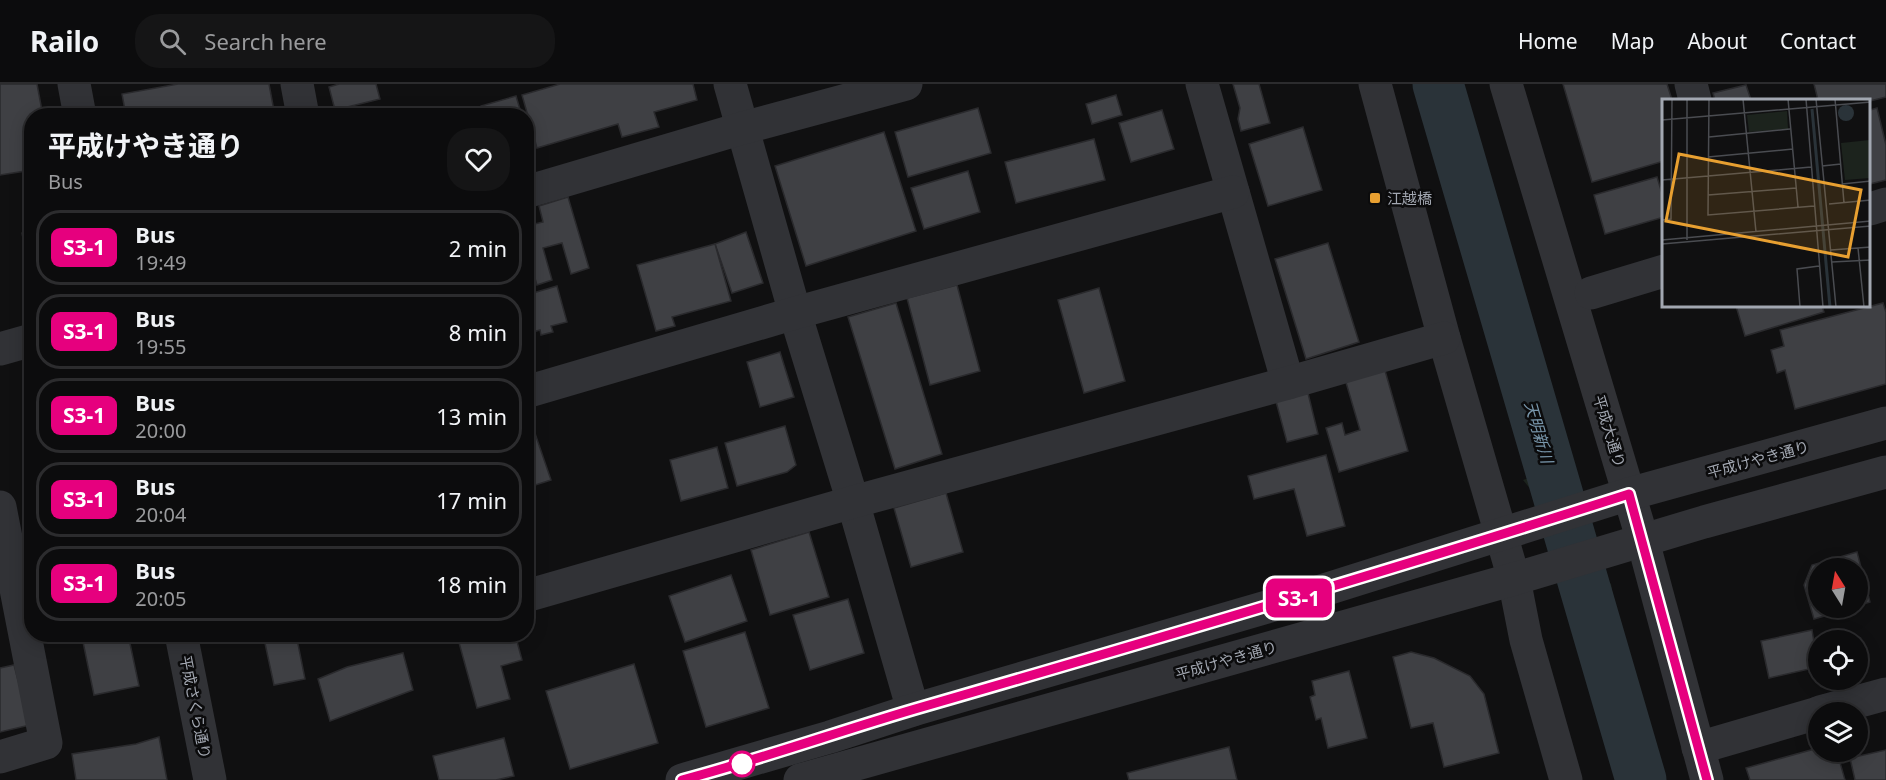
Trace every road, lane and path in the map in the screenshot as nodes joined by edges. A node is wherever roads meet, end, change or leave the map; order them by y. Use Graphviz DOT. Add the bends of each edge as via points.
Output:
graph roads {
  1 [pos="74,84"];
  2 [pos="297,84"];
  3 [pos="730,84"];
  4 [pos="906,84"];
  5 [pos="1202,84"];
  6 [pos="1375,84"];
  7 [pos="1506,84"];
  8 [pos="1691,84"];
  9 [pos="1695,99"];
  10 [pos="78,108"];
  11 [pos="302,108"];
  12 [pos="743,128"];
  13 [pos="534,190"];
  14 [pos="1233,192"];
  15 [pos="1886,204"];
  16 [pos="1871,208"];
  17 [pos="1662,272"];
  18 [pos="1591,293"];
  19 [pos="795,313"];
  20 [pos="1444,338"];
  21 [pos="24,342"];
  22 [pos="0,349"];
  23 [pos="1288,383"];
  24 [pos="534,390"];
  25 [pos="1886,423"];
  26 [pos="1886,472"];
  27 [pos="1629,494"];
  28 [pos="853,502"];
  29 [pos="0,507"];
  30 [pos="1500,534"];
  31 [pos="1643,541"];
  32 [pos="4,547"];
  33 [pos="1514,579"];
  34 [pos="534,594"];
  35 [pos="24,640"];
  36 [pos="24,642"];
  37 [pos="183,642"];
  38 [pos="1886,694"];
  39 [pos="1858,702"];
  40 [pos="913,710"];
  41 [pos="1808,716"];
  42 [pos="1698,748"];
  43 [pos="0,757"];
  44 [pos="210,780"];
  45 [pos="682,780"];
  46 [pos="800,780"];
  47 [pos="1566,780"];
  48 [pos="1707,780"];
  1 -- 10 [label="street"];
  2 -- 11 [label="street"];
  3 -- 12 [label="street"];
  4 -- 12 [label="street"];
  5 -- 14 [label="street"];
  6 -- 20 [label="street"];
  7 -- 27 [label="street, 平成大通り"];
  8 -- 9 [label="street"];
  12 -- 13 [label="street"];
  12 -- 19 [label="street"];
  14 -- 19 [label="street"];
  14 -- 23 [label="street"];
  15 -- 16 [label="street"];
  17 -- 18 [label="street"];
  19 -- 24 [label="street"];
  19 -- 28 [label="street"];
  20 -- 23 [label="street"];
  20 -- 30 [label="street"];
  21 -- 22 [label="street"];
  23 -- 28 [label="street"];
  25 -- 27 [label="street, 平成けやき通り"];
  26 -- 31 [label="street"];
  27 -- 30 [label="street, 平成けやき通り"];
  27 -- 31 [label="street, 平成大通り"];
  28 -- 34 [label="street"];
  28 -- 40 [label="street"];
  29 -- 32 [label="street"];
  30 -- 33 [label="street"];
  30 -- 40 [label="street" via="1308,595"];
  31 -- 33 [label="street, 平成けやき通り"];
  31 -- 42 [label="street, 平成大通り"];
  32 -- 35 [label="street"];
  33 -- 46 [label="street, 平成けやき通り"];
  33 -- 47 [label="street" via="1526,640"];
  36 -- 43 [label="street" via="46,743"];
  37 -- 44 [label="street, 平成さくら通り"];
  38 -- 39 [label="street"];
  40 -- 45 [label="street"];
  41 -- 42 [label="street"];
  42 -- 48 [label="street, 平成大通り"];
}
